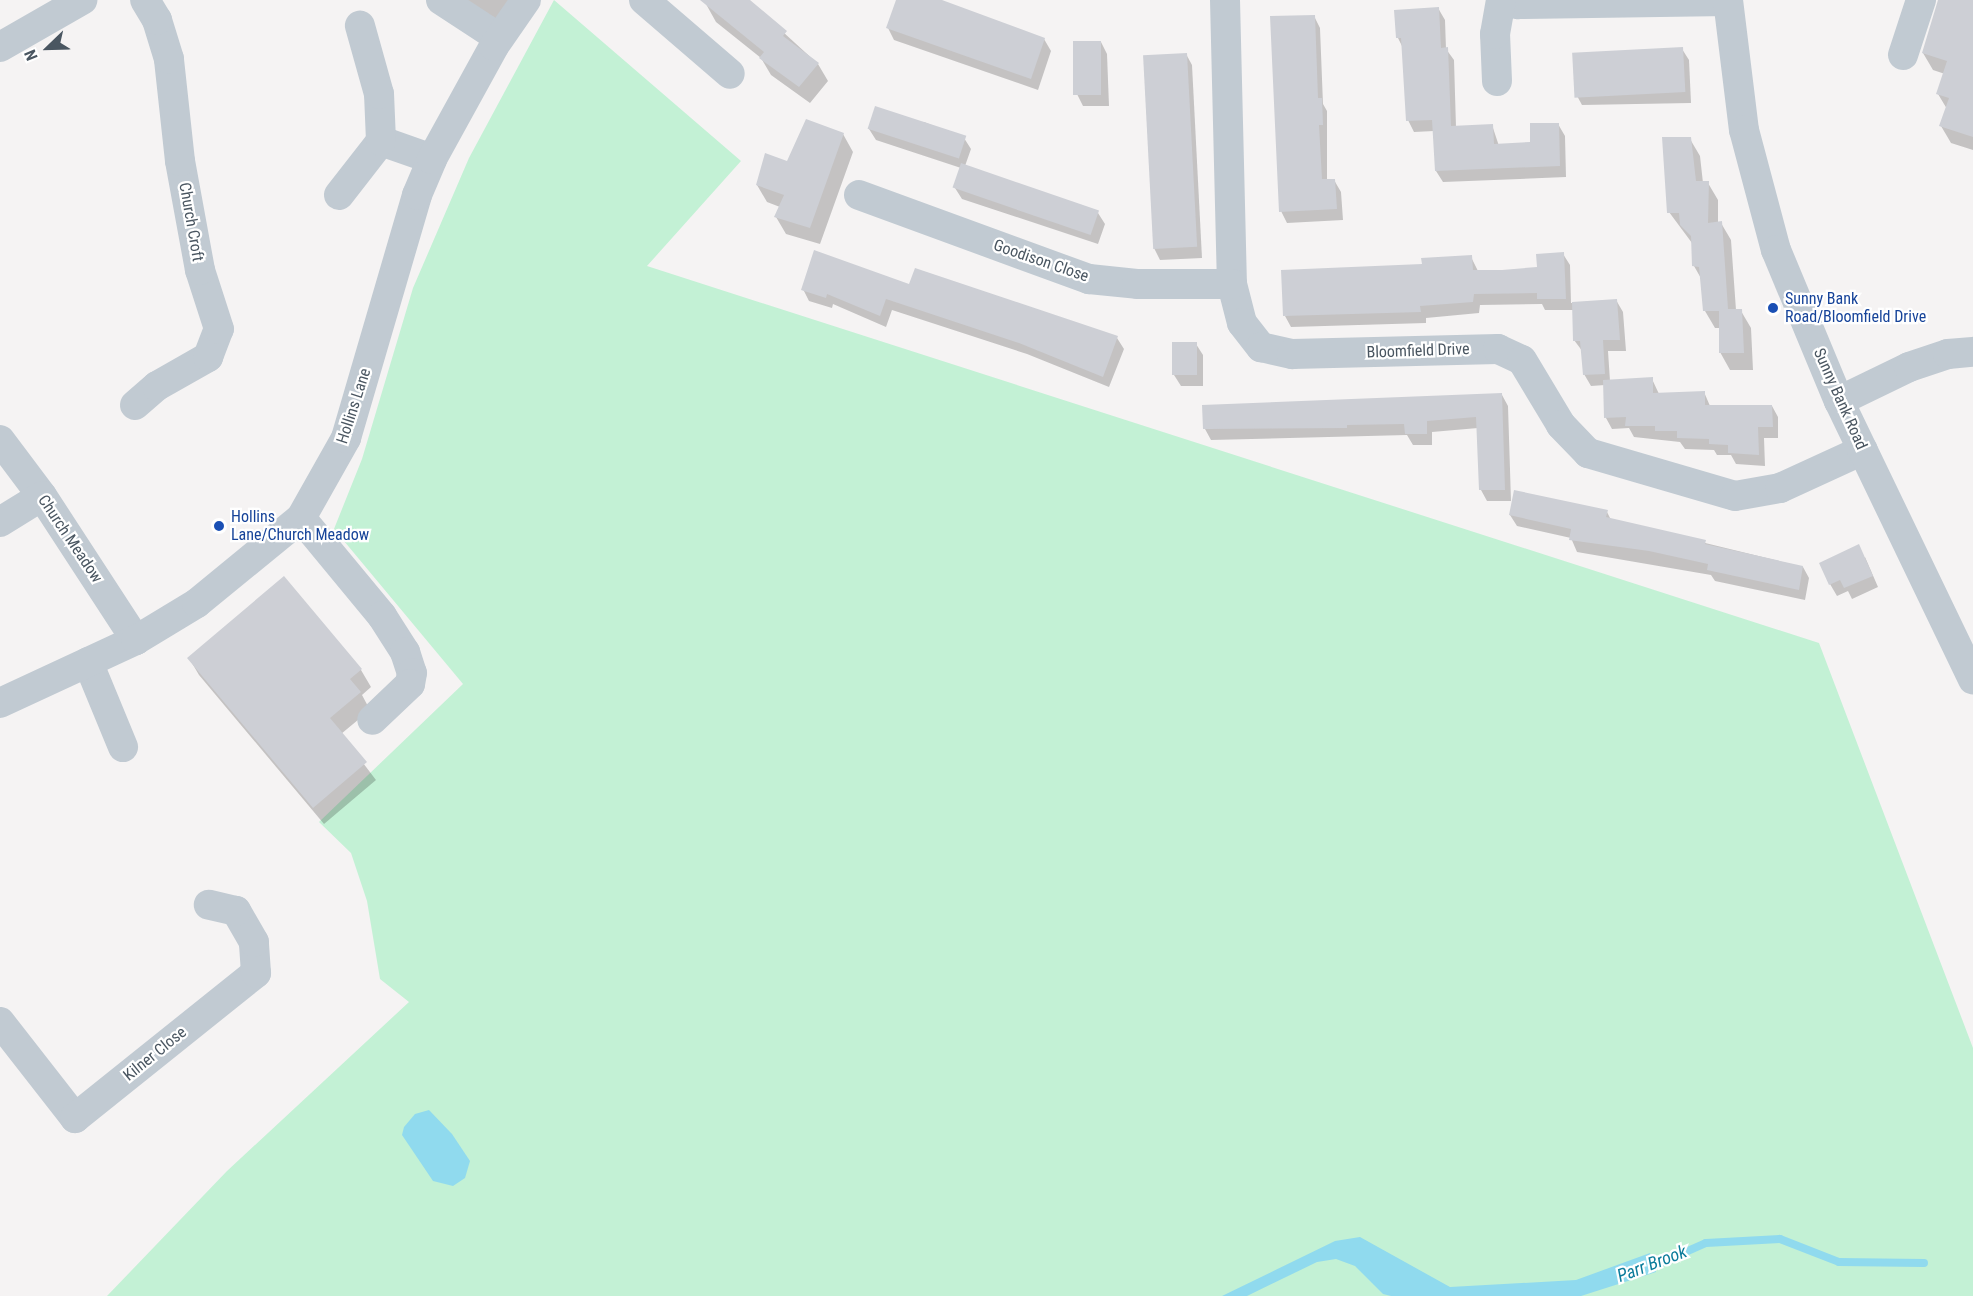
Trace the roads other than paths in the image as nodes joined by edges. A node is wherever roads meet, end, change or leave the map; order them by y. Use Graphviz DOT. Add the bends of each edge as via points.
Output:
graph roads {
  1 [pos="82,0"];
  2 [pos="145,0"];
  3 [pos="441,0"];
  4 [pos="526,0"];
  5 [pos="644,0"];
  6 [pos="1225,0"];
  7 [pos="1502,0"];
  8 [pos="1728,0"];
  9 [pos="1921,0"];
  10 [pos="360,26"];
  11 [pos="500,38"];
  12 [pos="0,47"];
  13 [pos="1903,55"];
  14 [pos="730,74"];
  15 [pos="1497,81"];
  16 [pos="381,141"];
  17 [pos="432,159"];
  18 [pos="339,195"];
  19 [pos="859,195"];
  20 [pos="1232,284"];
  21 [pos="1973,352"];
  22 [pos="1839,401"];
  23 [pos="135,405"];
  24 [pos="0,440"];
  25 [pos="1863,450"];
  26 [pos="42,496"];
  27 [pos="301,518"];
  28 [pos="0,522"];
  29 [pos="136,640"];
  30 [pos="88,662"];
  31 [pos="1973,679"];
  32 [pos="0,703"];
  33 [pos="372,720"];
  34 [pos="123,747"];
  35 [pos="209,904"];
  36 [pos="0,1022"];
  1 -- 12 [label="street"];
  2 -- 23 [label="street, Church Croft" via="157,20 169,59 180,161 200,270 219,329 208,357 157,386"];
  3 -- 11 [label="street"];
  4 -- 11 [label="street, Hollins Lane"];
  5 -- 14 [label="street"];
  6 -- 20 [label="street, Bloomfield Drive"];
  7 -- 8 [label="street" via="1518,4"];
  7 -- 15 [label="street" via="1496,34"];
  8 -- 22 [label="street, Sunny Bank Road" via="1744,130 1776,250"];
  9 -- 13 [label="street"];
  10 -- 16 [label="street" via="379,94"];
  11 -- 17 [label="street, Hollins Lane"];
  16 -- 17 [label="street"];
  16 -- 18 [label="street"];
  17 -- 27 [label="street, Hollins Lane" via="417,195 346,438"];
  19 -- 20 [label="street, Goodison Close" via="1089,279 1137,284"];
  20 -- 25 [label="street, Bloomfield Drive" via="1247,332 1272,352 1505,351 1522,360 1561,425 1588,453 1735,496 1780,488"];
  21 -- 22 [label="street" via="1948,354 1909,367"];
  22 -- 25 [label="street, Sunny Bank Road"];
  24 -- 26 [label="street, Church Meadow"];
  25 -- 31 [label="street, Sunny Bank Road"];
  26 -- 28 [label="street"];
  26 -- 29 [label="street, Church Meadow"];
  27 -- 29 [label="street, Hollins Lane" via="197,603"];
  27 -- 33 [label="street" via="382,616 405,652 412,673 410,684"];
  29 -- 30 [label="street, Hollins Lane"];
  30 -- 32 [label="street, Hollins Lane"];
  30 -- 34 [label="street"];
  35 -- 36 [label="street, Kilner Close" via="236,911 254,942 256,973 75,1118"];
}
